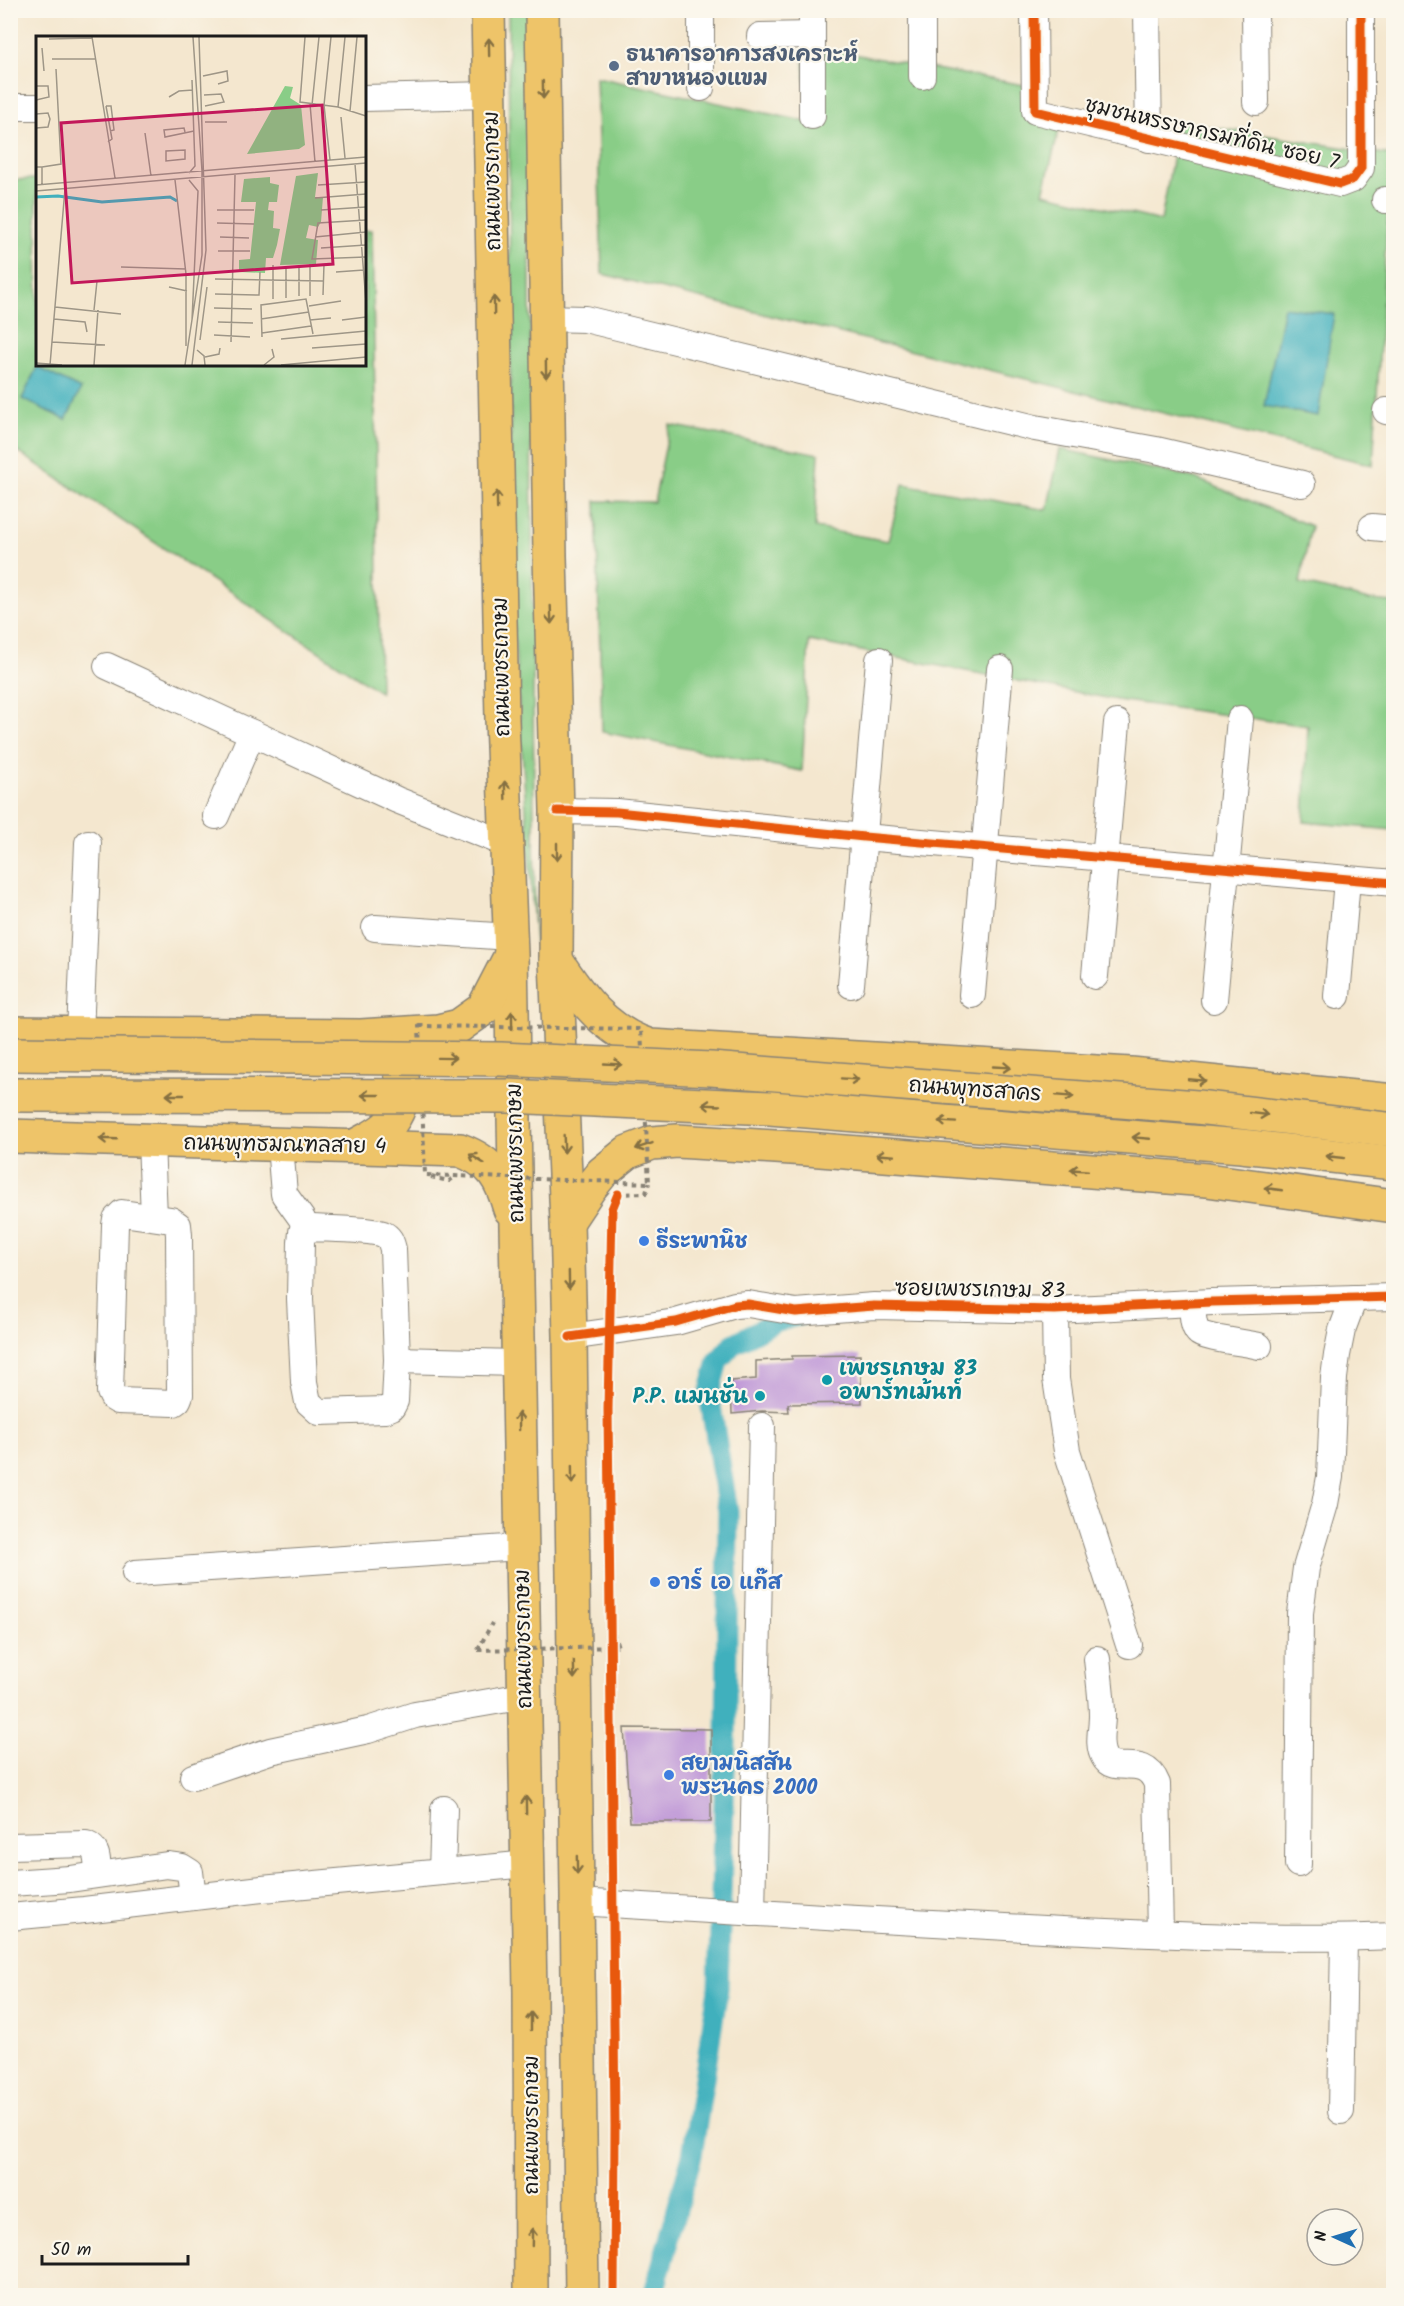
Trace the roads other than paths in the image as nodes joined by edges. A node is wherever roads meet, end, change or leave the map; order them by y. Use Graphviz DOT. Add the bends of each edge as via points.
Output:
graph roads {
  1 [pos="488,10"];
  2 [pos="542,10"];
  3 [pos="701,10"];
  4 [pos="922,10"];
  5 [pos="1034,10"];
  6 [pos="1147,10"];
  7 [pos="1255,10"];
  8 [pos="1361,10"];
  9 [pos="812,23"];
  10 [pos="760,36"];
  11 [pos="922,76"];
  12 [pos="701,88"];
  13 [pos="490,95"];
  14 [pos="366,98"];
  15 [pos="1256,102"];
  16 [pos="10,107"];
  17 [pos="36,107"];
  18 [pos="812,116"];
  19 [pos="1149,139"];
  20 [pos="545,318"];
  21 [pos="1302,484"];
  22 [pos="879,660"];
  23 [pos="107,666"];
  24 [pos="1000,669"];
  25 [pos="1240,719"];
  26 [pos="1117,723"];
  27 [pos="252,733"];
  28 [pos="557,811"];
  29 [pos="216,816"];
  30 [pos="864,837"];
  31 [pos="88,843"];
  32 [pos="507,844"];
  33 [pos="986,848"];
  34 [pos="1105,858"];
  35 [pos="1226,868"];
  36 [pos="1347,879"];
  37 [pos="1394,884"];
  38 [pos="375,928"];
  39 [pos="511,946"];
  40 [pos="556,960"];
  41 [pos="1095,976"];
  42 [pos="851,985"];
  43 [pos="972,994"];
  44 [pos="1337,996"];
  45 [pos="1214,1000"];
  46 [pos="10,1033"];
  47 [pos="80,1034"];
  48 [pos="361,1036"];
  49 [pos="10,1054"];
  50 [pos="818,1056"];
  51 [pos="10,1095"];
  52 [pos="1394,1101"];
  53 [pos="1394,1130"];
  54 [pos="10,1136"];
  55 [pos="151,1141"];
  56 [pos="280,1145"];
  57 [pos="355,1146"];
  58 [pos="807,1149"];
  59 [pos="1394,1163"];
  60 [pos="1394,1206"];
  61 [pos="154,1217"];
  62 [pos="567,1222"];
  63 [pos="515,1225"];
  64 [pos="305,1230"];
  65 [pos="1394,1297"];
  66 [pos="1354,1299"];
  67 [pos="1192,1303"];
  68 [pos="1055,1310"];
  69 [pos="570,1337"];
  70 [pos="1259,1346"];
  71 [pos="397,1360"];
  72 [pos="518,1364"];
  73 [pos="762,1426"];
  74 [pos="522,1547"];
  75 [pos="135,1573"];
  76 [pos="1129,1645"];
  77 [pos="1097,1659"];
  78 [pos="524,1696"];
  79 [pos="193,1777"];
  80 [pos="444,1809"];
  81 [pos="10,1846"];
  82 [pos="527,1864"];
  83 [pos="1298,1864"];
  84 [pos="442,1872"];
  85 [pos="98,1874"];
  86 [pos="10,1883"];
  87 [pos="193,1897"];
  88 [pos="577,1902"];
  89 [pos="742,1913"];
  90 [pos="10,1917"];
  91 [pos="1160,1934"];
  92 [pos="1394,1936"];
  93 [pos="1344,1938"];
  94 [pos="1341,2111"];
  95 [pos="531,2295"];
  96 [pos="582,2295"];
  13 -- 1 [label="main road, ถนนเพชรเกษม, one-way"];
  2 -- 20 [label="main road, one-way"];
  3 -- 12 [label="street"];
  4 -- 11 [label="street"];
  5 -- 19 [label="street, ชุมชนหรรษากรมที่ดิน ซอย 7" via="1035,111"];
  6 -- 19 [label="street"];
  7 -- 15 [label="street"];
  8 -- 19 [label="street, ชุมชนหรรษากรมที่ดิน ซอย 7" via="1362,168 1353,180 1340,184"];
  9 -- 10 [label="street"];
  9 -- 18 [label="street"];
  13 -- 14 [label="street"];
  32 -- 13 [label="main road, ถนนเพชรเกษม, one-way"];
  16 -- 17 [label="street"];
  20 -- 21 [label="street" via="585,319 1035,428 1156,450"];
  20 -- 28 [label="main road, one-way"];
  22 -- 30 [label="street"];
  23 -- 27 [label="street"];
  24 -- 33 [label="street"];
  25 -- 35 [label="street"];
  26 -- 34 [label="street"];
  27 -- 29 [label="street"];
  27 -- 32 [label="street" via="397,800"];
  28 -- 30 [label="street" via="617,812"];
  28 -- 40 [label="main road, one-way"];
  30 -- 33 [label="street"];
  30 -- 42 [label="street"];
  31 -- 47 [label="street"];
  32 -- 39 [label="main road, ถนนเพชรเกษม"];
  33 -- 34 [label="street"];
  33 -- 43 [label="street"];
  34 -- 35 [label="street"];
  34 -- 41 [label="street"];
  35 -- 36 [label="street"];
  35 -- 45 [label="street"];
  36 -- 37 [label="street"];
  36 -- 44 [label="street"];
  38 -- 39 [label="street"];
  39 -- 48 [label="main road" via="483,1010 459,1026 407,1035"];
  63 -- 39 [label="main road, ถนนเพชรเกษม, one-way"];
  40 -- 50 [label="main road" via="578,994 631,1040 650,1046"];
  40 -- 62 [label="main road, one-way"];
  46 -- 47 [label="main road"];
  47 -- 48 [label="main road"];
  48 -- 57 [label="main road" via="377,1042 392,1055 404,1085 402,1103 391,1123"];
  49 -- 53 [label="main road, ถนนพุทธสาคร, one-way, bridge" via="501,1059 711,1069 1197,1107"];
  50 -- 52 [label="main road, one-way" via="1131,1074"];
  50 -- 58 [label="main road" via="770,1070 761,1082 756,1101 757,1116 768,1132"];
  59 -- 51 [label="main road, ถนนพุทธสาคร, one-way, bridge" via="1241,1146 771,1108 485,1096"];
  55 -- 54 [label="main road, ถนนพุทธมณฑลสาย 4, one-way"];
  55 -- 56 [label="main road, ถนนพุทธมณฑลสาย 4"];
  55 -- 61 [label="street"];
  56 -- 57 [label="main road, ถนนพุทธมณฑลสาย 4"];
  56 -- 64 [label="street" via="284,1194"];
  63 -- 57 [label="main road, ถนนพุทธมณฑลสาย 4, one-way" via="504,1188 493,1170 477,1156 434,1147"];
  60 -- 58 [label="main road, one-way" via="1207,1180"];
  58 -- 62 [label="main road, one-way" via="652,1143 628,1152 603,1173"];
  61 -- 61 [label="street" via="122,1213 117,1219 110,1392 118,1401 174,1403 180,1395 179,1235 171,1220"];
  62 -- 69 [label="main road, one-way"];
  63 -- 72 [label="main road, ถนนเพชรเกษม"];
  64 -- 71 [label="street" via="372,1232 384,1234 390,1240"];
  64 -- 71 [label="street" via="301,1242 300,1299 304,1382 311,1407 319,1412 392,1407"];
  65 -- 66 [label="street, ซอยเพชรเกษม 83"];
  66 -- 67 [label="street, ซอยเพชรเกษม 83"];
  66 -- 83 [label="street" via="1337,1355 1329,1486 1306,1568 1300,1612"];
  67 -- 68 [label="street, ซอยเพชรเกษม 83"];
  67 -- 70 [label="street" via="1197,1332"];
  68 -- 69 [label="street, ซอยเพชรเกษม 83" via="874,1306 796,1312 748,1304 676,1322"];
  68 -- 76 [label="street" via="1056,1379 1067,1451"];
  69 -- 88 [label="main road, one-way"];
  71 -- 72 [label="street"];
  74 -- 72 [label="main road, ถนนเพชรเกษม, one-way"];
  73 -- 89 [label="street"];
  74 -- 75 [label="street"];
  74 -- 78 [label="main road, ถนนเพชรเกษม"];
  77 -- 91 [label="street" via="1102,1756 1115,1765 1148,1769 1157,1784"];
  78 -- 79 [label="street" via="415,1715 368,1730 270,1751"];
  82 -- 78 [label="main road, ถนนเพชรเกษม, one-way"];
  80 -- 84 [label="street"];
  81 -- 85 [label="street" via="86,1844 96,1851"];
  82 -- 84 [label="street"];
  95 -- 82 [label="main road, ถนนเพชรเกษม, one-way"];
  84 -- 87 [label="street"];
  85 -- 86 [label="street"];
  85 -- 87 [label="street" via="167,1865 182,1867 190,1872"];
  87 -- 90 [label="street"];
  88 -- 89 [label="street"];
  88 -- 96 [label="main road"];
  89 -- 91 [label="street"];
  91 -- 93 [label="street"];
  92 -- 93 [label="street"];
  93 -- 94 [label="street"];
}
